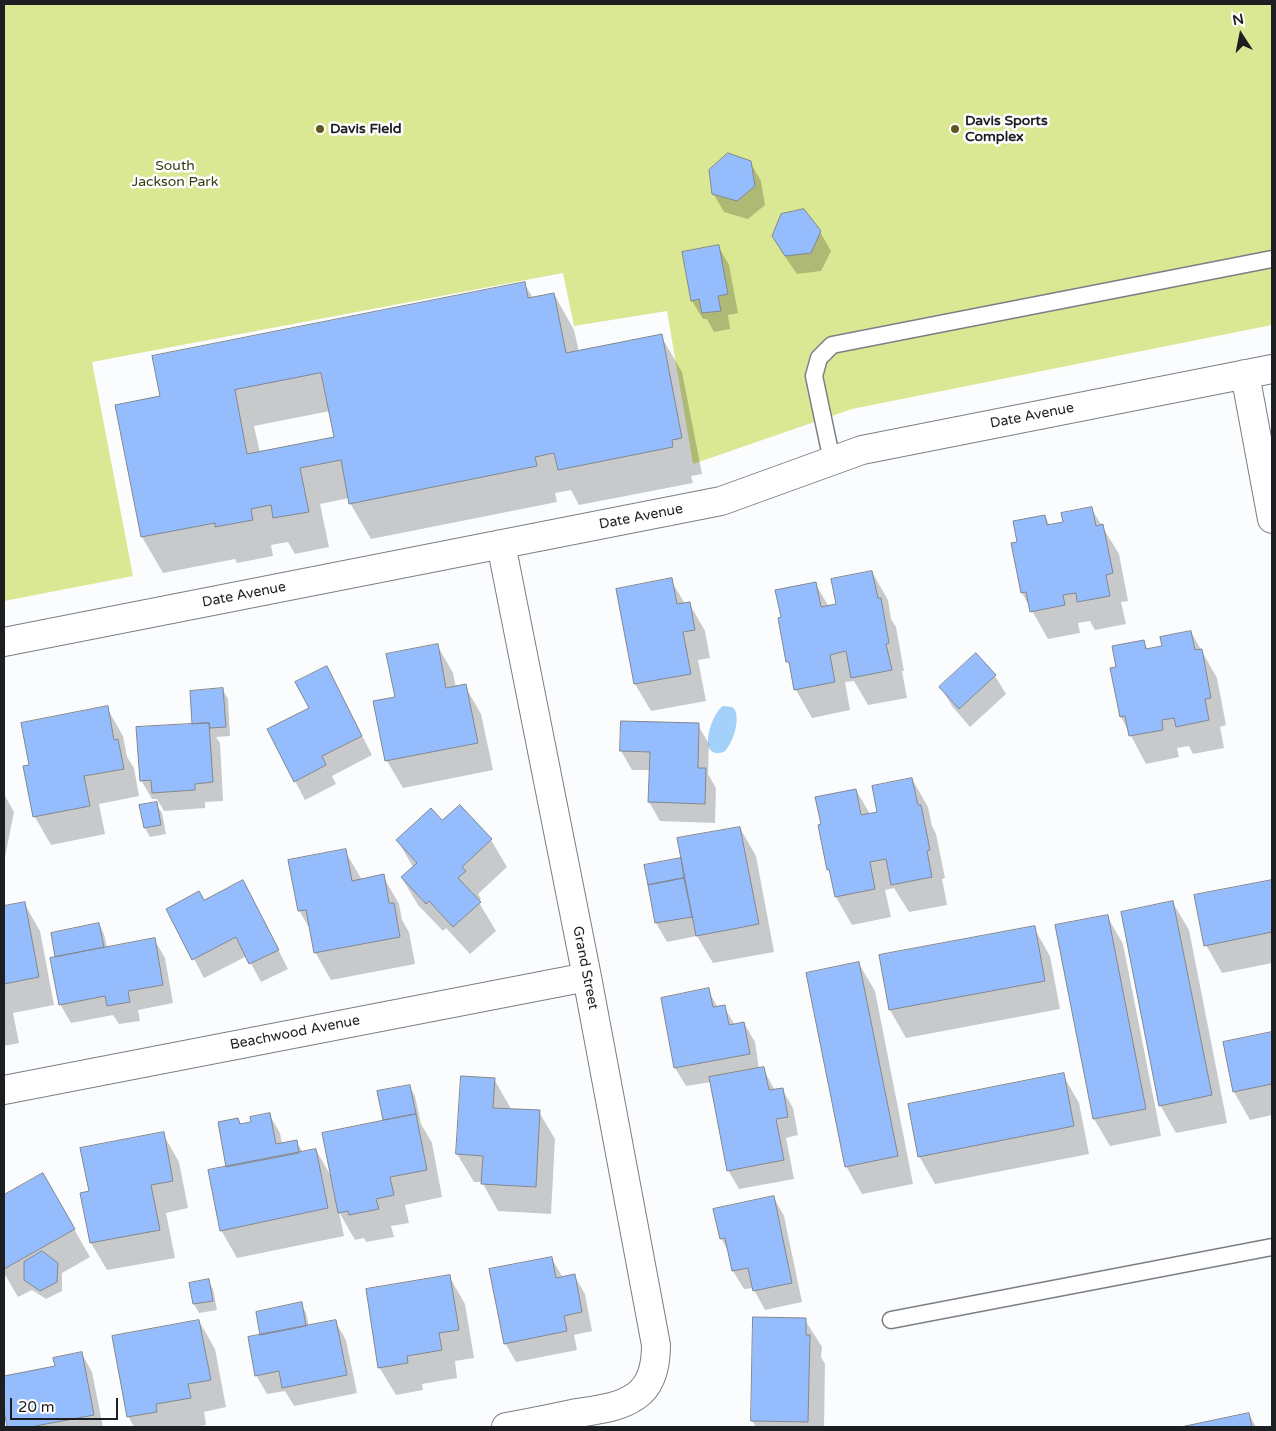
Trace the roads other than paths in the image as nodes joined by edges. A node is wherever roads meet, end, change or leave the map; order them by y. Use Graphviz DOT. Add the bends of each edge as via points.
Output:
graph roads {
  1 [pos="1272,259"];
  2 [pos="1272,369"];
  3 [pos="1246,374"];
  4 [pos="832,461"];
  5 [pos="1272,519"];
  6 [pos="501,544"];
  7 [pos="4,642"];
  8 [pos="587,977"];
  9 [pos="4,1090"];
  10 [pos="1272,1248"];
  11 [pos="891,1320"];
  12 [pos="506,1427"];
  1 -- 4 [label="lane" via="832,345 819,358 814,376"];
  2 -- 3 [label="street, Date Avenue"];
  3 -- 4 [label="street, Date Avenue" via="862,450"];
  3 -- 5 [label="street"];
  4 -- 6 [label="street, Date Avenue" via="721,501"];
  6 -- 7 [label="street, Date Avenue"];
  6 -- 8 [label="street, Grand Street"];
  8 -- 9 [label="street, Beachwood Avenue"];
  8 -- 12 [label="street, Grand Street" via="656,1356 648,1383 636,1396 610,1407"];
  10 -- 11 [label="lane"];
}
